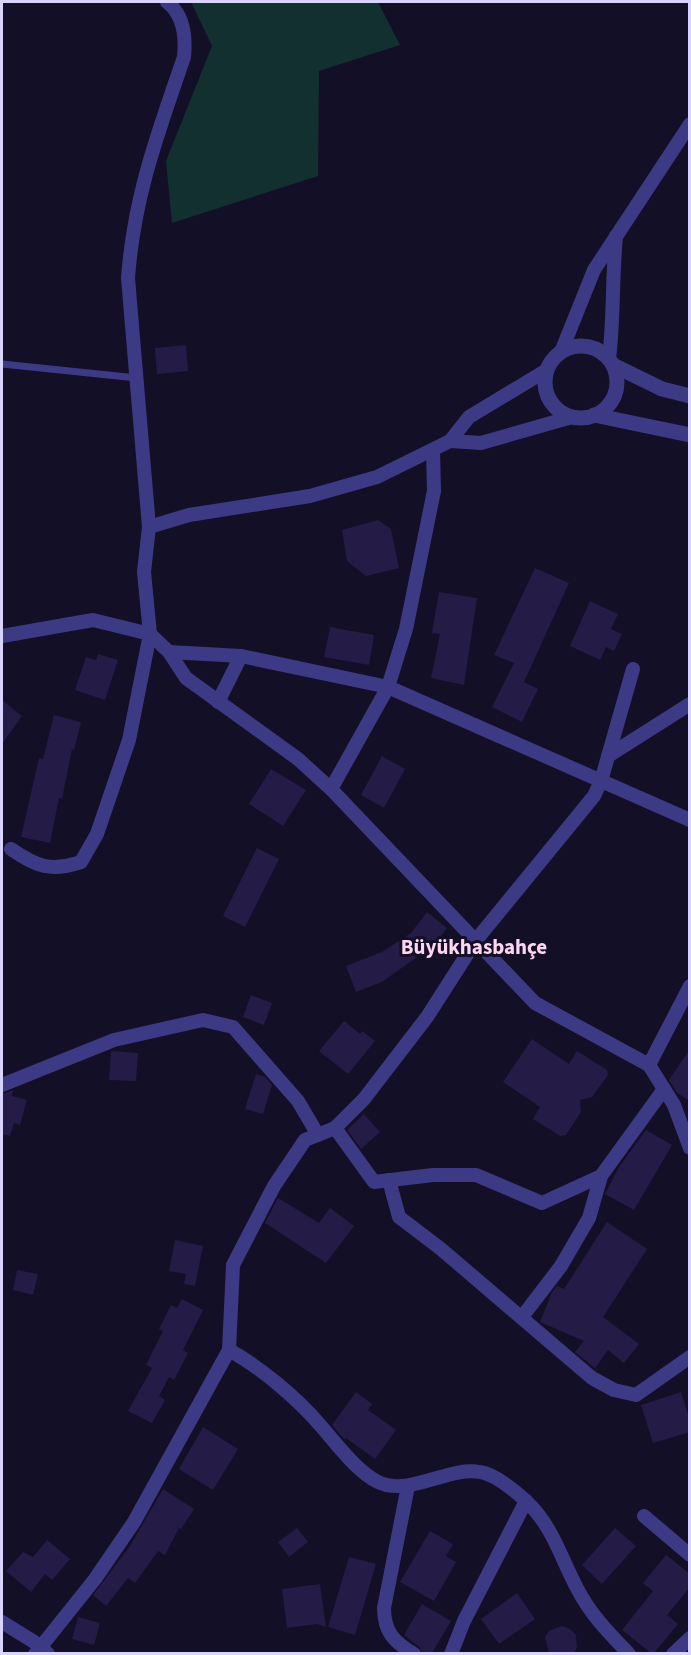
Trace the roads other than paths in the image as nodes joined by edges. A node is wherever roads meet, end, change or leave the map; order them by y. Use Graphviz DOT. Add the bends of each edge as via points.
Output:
graph roads {
  1 [pos="167,2"];
  2 [pos="690,124"];
  3 [pos="617,232"];
  4 [pos="561,352"];
  5 [pos="611,362"];
  6 [pos="2,364"];
  7 [pos="547,370"];
  8 [pos="137,378"];
  9 [pos="690,396"];
  10 [pos="594,415"];
  11 [pos="572,417"];
  12 [pos="690,435"];
  13 [pos="450,441"];
  14 [pos="433,450"];
  15 [pos="150,527"];
  16 [pos="150,634"];
  17 [pos="2,636"];
  18 [pos="170,652"];
  19 [pos="241,656"];
  20 [pos="633,669"];
  21 [pos="388,687"];
  22 [pos="218,702"];
  23 [pos="690,704"];
  24 [pos="608,756"];
  25 [pos="601,780"];
  26 [pos="331,789"];
  27 [pos="690,820"];
  28 [pos="11,849"];
  29 [pos="477,939"];
  30 [pos="690,986"];
  31 [pos="649,1065"];
  32 [pos="2,1085"];
  33 [pos="664,1089"];
  34 [pos="335,1128"];
  35 [pos="686,1129"];
  36 [pos="318,1135"];
  37 [pos="690,1148"];
  38 [pos="601,1176"];
  39 [pos="389,1180"];
  40 [pos="522,1317"];
  41 [pos="230,1350"];
  42 [pos="690,1357"];
  43 [pos="408,1486"];
  44 [pos="526,1501"];
  45 [pos="644,1516"];
  46 [pos="690,1555"];
  47 [pos="2,1622"];
  48 [pos="690,1638"];
  49 [pos="41,1650"];
  50 [pos="414,1653"];
  51 [pos="450,1653"];
  52 [pos="629,1653"];
  53 [pos="673,1653"];
  1 -- 8 [label="street" via="180,18 186,37 184,57 144,175 131,242 128,278"];
  2 -- 3 [label="street"];
  3 -- 4 [label="street" via="594,270"];
  3 -- 5 [label="street" via="611,282"];
  4 -- 5 [label="street" via="582,346 597,350"];
  4 -- 7 [label="street"];
  5 -- 9 [label="street" via="662,388"];
  5 -- 10 [label="street" via="617,380 615,394 607,407"];
  6 -- 8 [label="lane"];
  7 -- 11 [label="street" via="545,385 549,399"];
  7 -- 13 [label="street" via="469,417"];
  8 -- 15 [label="street"];
  10 -- 11 [label="street"];
  10 -- 12 [label="street"];
  11 -- 13 [label="street" via="481,443"];
  13 -- 14 [label="street"];
  14 -- 15 [label="street" via="377,477 310,496 189,515"];
  14 -- 21 [label="street" via="434,491 406,630"];
  15 -- 16 [label="street" via="144,572"];
  16 -- 17 [label="street" via="93,620"];
  16 -- 18 [label="street"];
  16 -- 28 [label="street" via="129,740 97,834 81,862 63,868 42,867"];
  18 -- 19 [label="street"];
  18 -- 22 [label="street" via="186,678"];
  19 -- 21 [label="street"];
  19 -- 22 [label="street"];
  20 -- 24 [label="street"];
  21 -- 25 [label="street"];
  21 -- 26 [label="street"];
  22 -- 26 [label="street" via="298,759"];
  23 -- 24 [label="street"];
  24 -- 25 [label="street"];
  25 -- 27 [label="street"];
  25 -- 29 [label="street" via="594,796"];
  26 -- 29 [label="street"];
  29 -- 31 [label="street" via="536,1003"];
  29 -- 34 [label="street" via="401,1052"];
  30 -- 31 [label="street"];
  31 -- 33 [label="street"];
  32 -- 36 [label="street" via="114,1040 203,1020 233,1027 298,1101"];
  33 -- 35 [label="street"];
  33 -- 38 [label="street"];
  34 -- 36 [label="street"];
  34 -- 39 [label="street" via="374,1182"];
  35 -- 37 [label="street"];
  36 -- 41 [label="street" via="305,1140 274,1186 232,1265"];
  38 -- 39 [label="street" via="542,1203 476,1175"];
  38 -- 40 [label="street" via="589,1218 561,1266"];
  39 -- 40 [label="street" via="399,1216"];
  40 -- 42 [label="street" via="592,1378 614,1390 636,1395"];
  41 -- 43 [label="street" via="249,1361 319,1423 340,1451 378,1482"];
  41 -- 49 [label="street" via="134,1522"];
  43 -- 44 [label="street" via="480,1471"];
  43 -- 50 [label="street" via="384,1623 389,1634"];
  44 -- 51 [label="street"];
  44 -- 52 [label="street" via="547,1524 594,1618"];
  45 -- 46 [label="street"];
  47 -- 49 [label="street"];
  48 -- 53 [label="street"];
}
